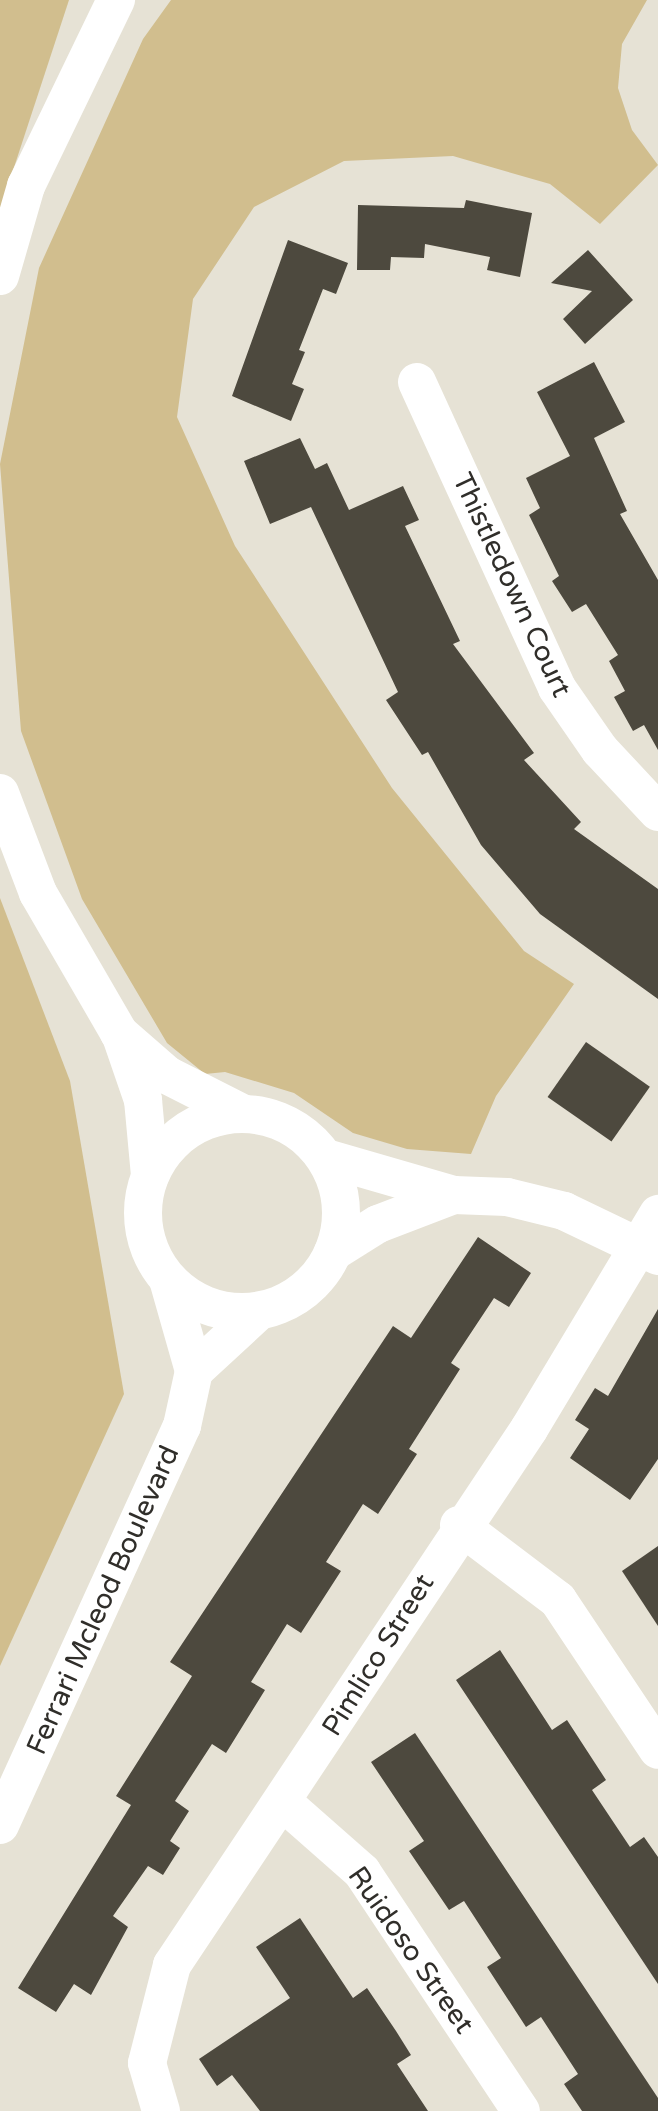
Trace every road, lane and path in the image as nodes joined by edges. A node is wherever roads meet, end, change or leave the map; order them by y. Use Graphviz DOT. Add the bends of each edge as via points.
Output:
graph roads {
  1 [pos="116,0"];
  2 [pos="0,276"];
  3 [pos="417,382"];
  4 [pos="0,793"];
  5 [pos="658,812"];
  6 [pos="119,1033"];
  7 [pos="242,1113"];
  8 [pos="326,1158"];
  9 [pos="150,1176"];
  10 [pos="454,1195"];
  11 [pos="651,1238"];
  12 [pos="333,1252"];
  13 [pos="168,1280"];
  14 [pos="259,1311"];
  15 [pos="194,1371"];
  16 [pos="459,1525"];
  17 [pos="658,1750"];
  18 [pos="285,1804"];
  19 [pos="0,1825"];
  20 [pos="161,2111"];
  21 [pos="521,2111"];
  1 -- 2 [label="street" via="26,186"];
  3 -- 5 [label="street, Thistledown Court" via="557,688 600,750"];
  4 -- 6 [label="street" via="38,893"];
  6 -- 7 [label="street" via="167,1075"];
  6 -- 9 [label="street" via="143,1100"];
  7 -- 8 [label="street" via="303,1134"];
  7 -- 9 [label="street" via="180,1134"];
  8 -- 10 [label="street"];
  8 -- 12 [label="street" via="341,1204"];
  9 -- 13 [label="street" via="142,1221"];
  10 -- 11 [label="street" via="507,1197"];
  10 -- 12 [label="street" via="378,1224"];
  11 -- 16 [label="street, Pimlico Street" via="529,1429"];
  12 -- 14 [label="street" via="307,1286"];
  13 -- 14 [label="street" via="205,1304"];
  13 -- 15 [label="street"];
  14 -- 15 [label="street"];
  15 -- 19 [label="street, Ferrari Mcleod Boulevard" via="182,1426"];
  16 -- 17 [label="street" via="558,1600"];
  16 -- 18 [label="street, Pimlico Street"];
  18 -- 20 [label="street, Pimlico Street" via="172,1965 147,2063"];
  18 -- 21 [label="street, Ruidoso Street" via="362,1872"];
}
